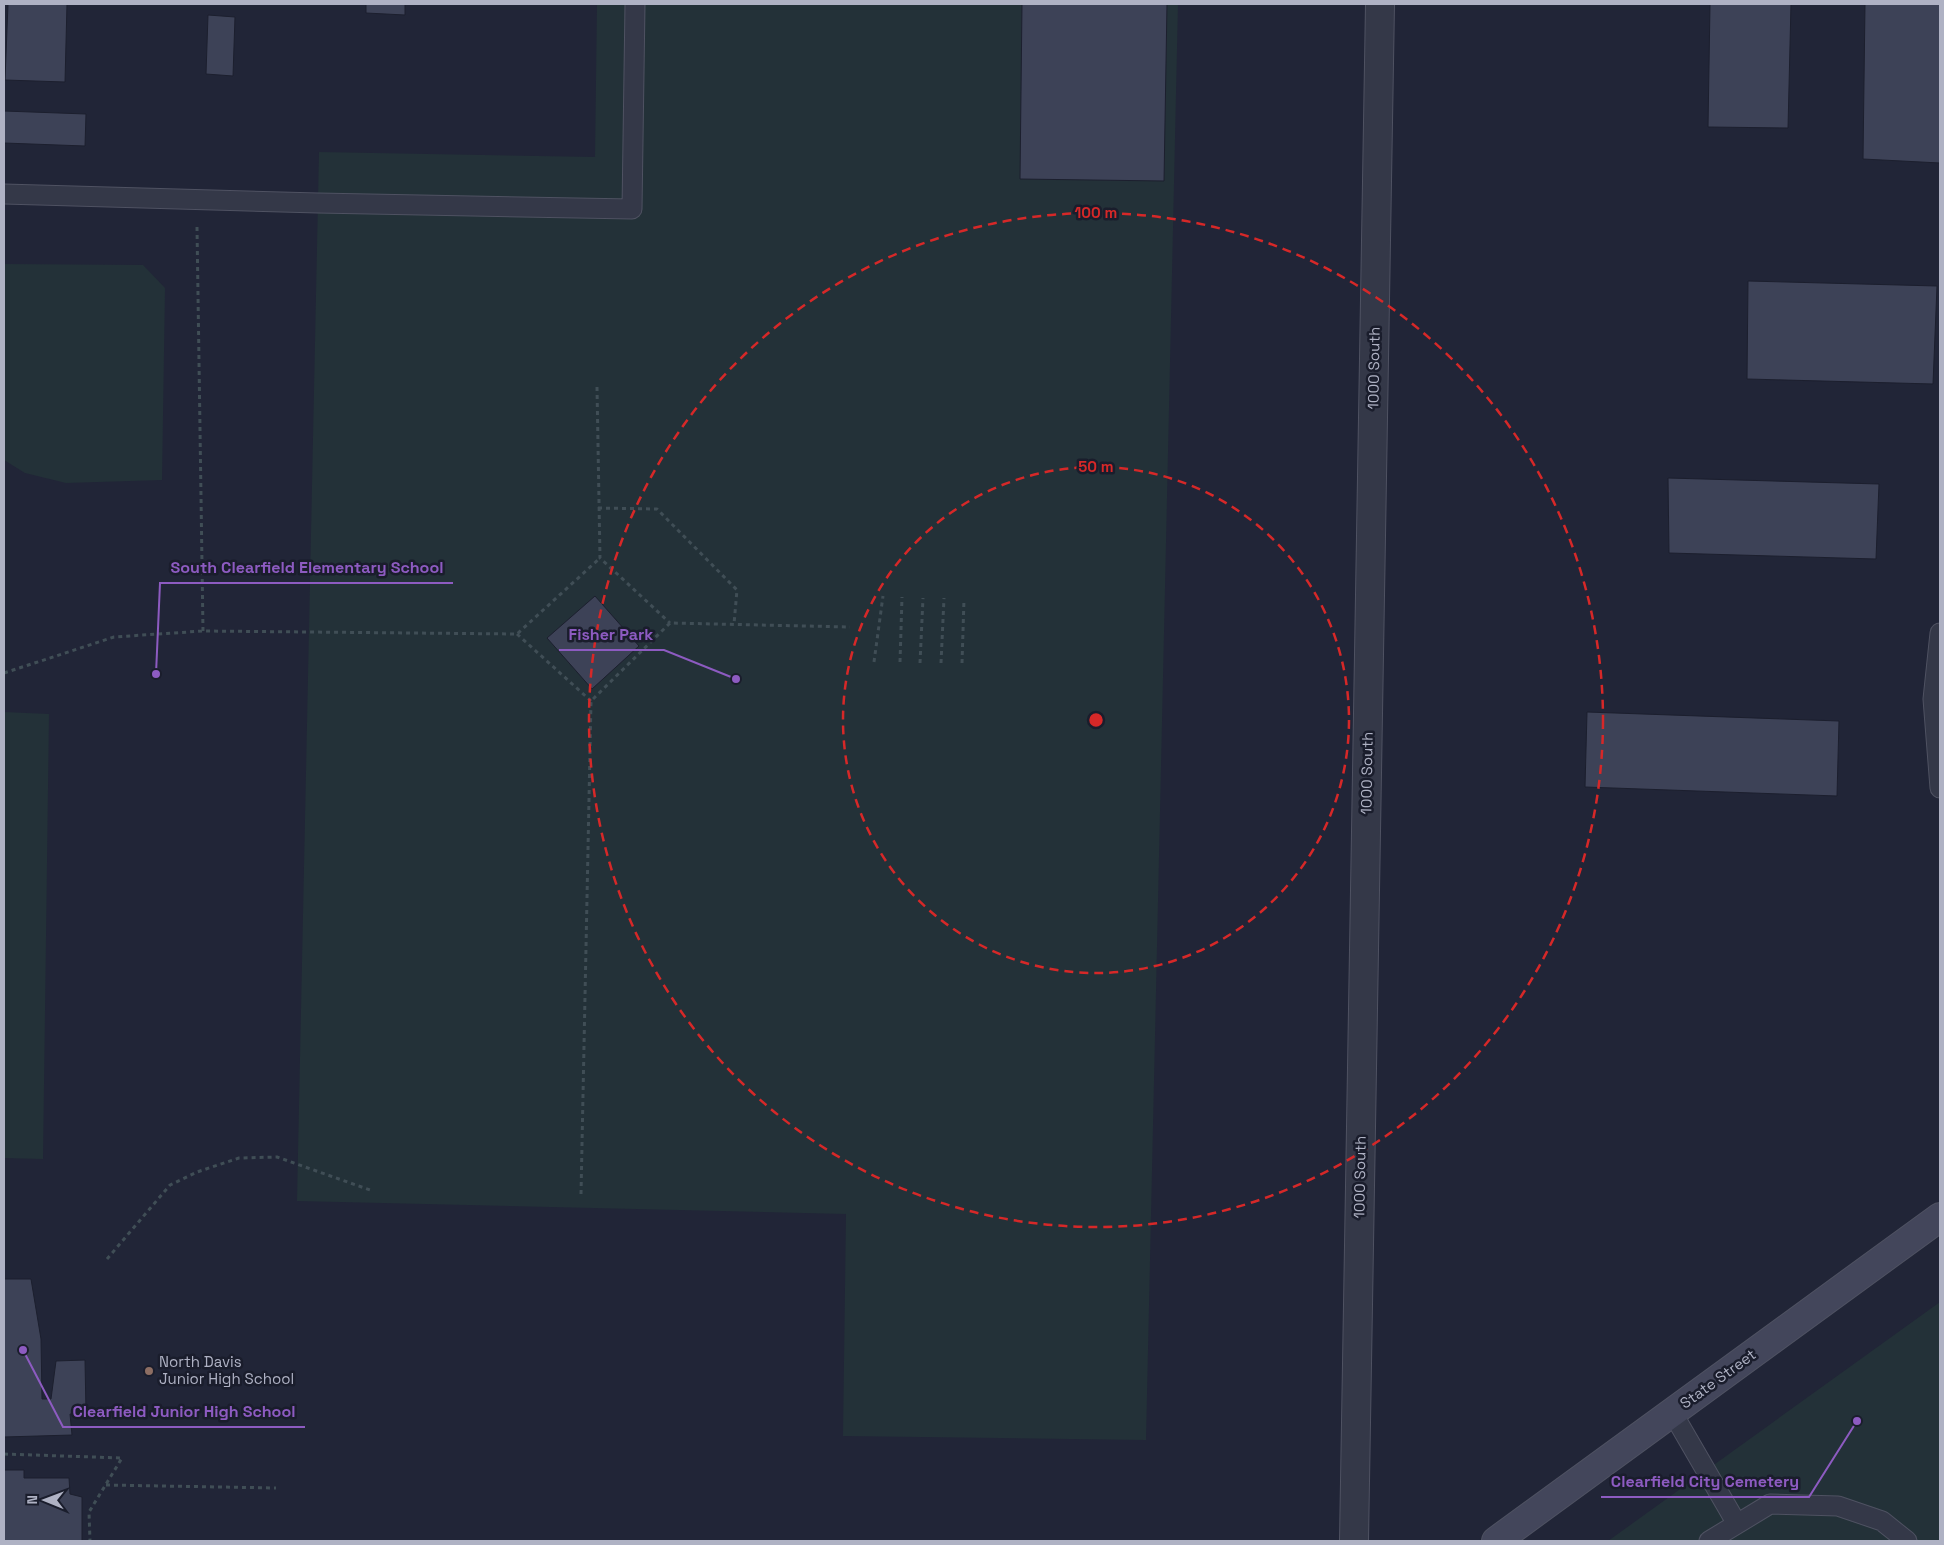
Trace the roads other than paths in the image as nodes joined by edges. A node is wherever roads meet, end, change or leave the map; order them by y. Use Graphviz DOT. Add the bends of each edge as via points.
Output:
graph roads {
  1 [pos="635,4"];
  2 [pos="1380,4"];
  3 [pos="4,194"];
  4 [pos="1940,633"];
  5 [pos="1940,788"];
  6 [pos="1940,1217"];
  7 [pos="1672,1412"];
  8 [pos="1737,1524"];
  9 [pos="1354,1541"];
  10 [pos="1496,1541"];
  11 [pos="1709,1541"];
  12 [pos="1907,1541"];
  1 -- 3 [label="lane" via="632,209"];
  2 -- 9 [label="street, 1000 South"];
  4 -- 5 [label="lane" via="1933,700"];
  6 -- 7 [label="main road, State Street"];
  7 -- 8 [label="lane"];
  7 -- 10 [label="main road, State Street"];
  8 -- 11 [label="lane"];
  8 -- 12 [label="lane" via="1770,1504 1838,1506 1882,1521"];
}
